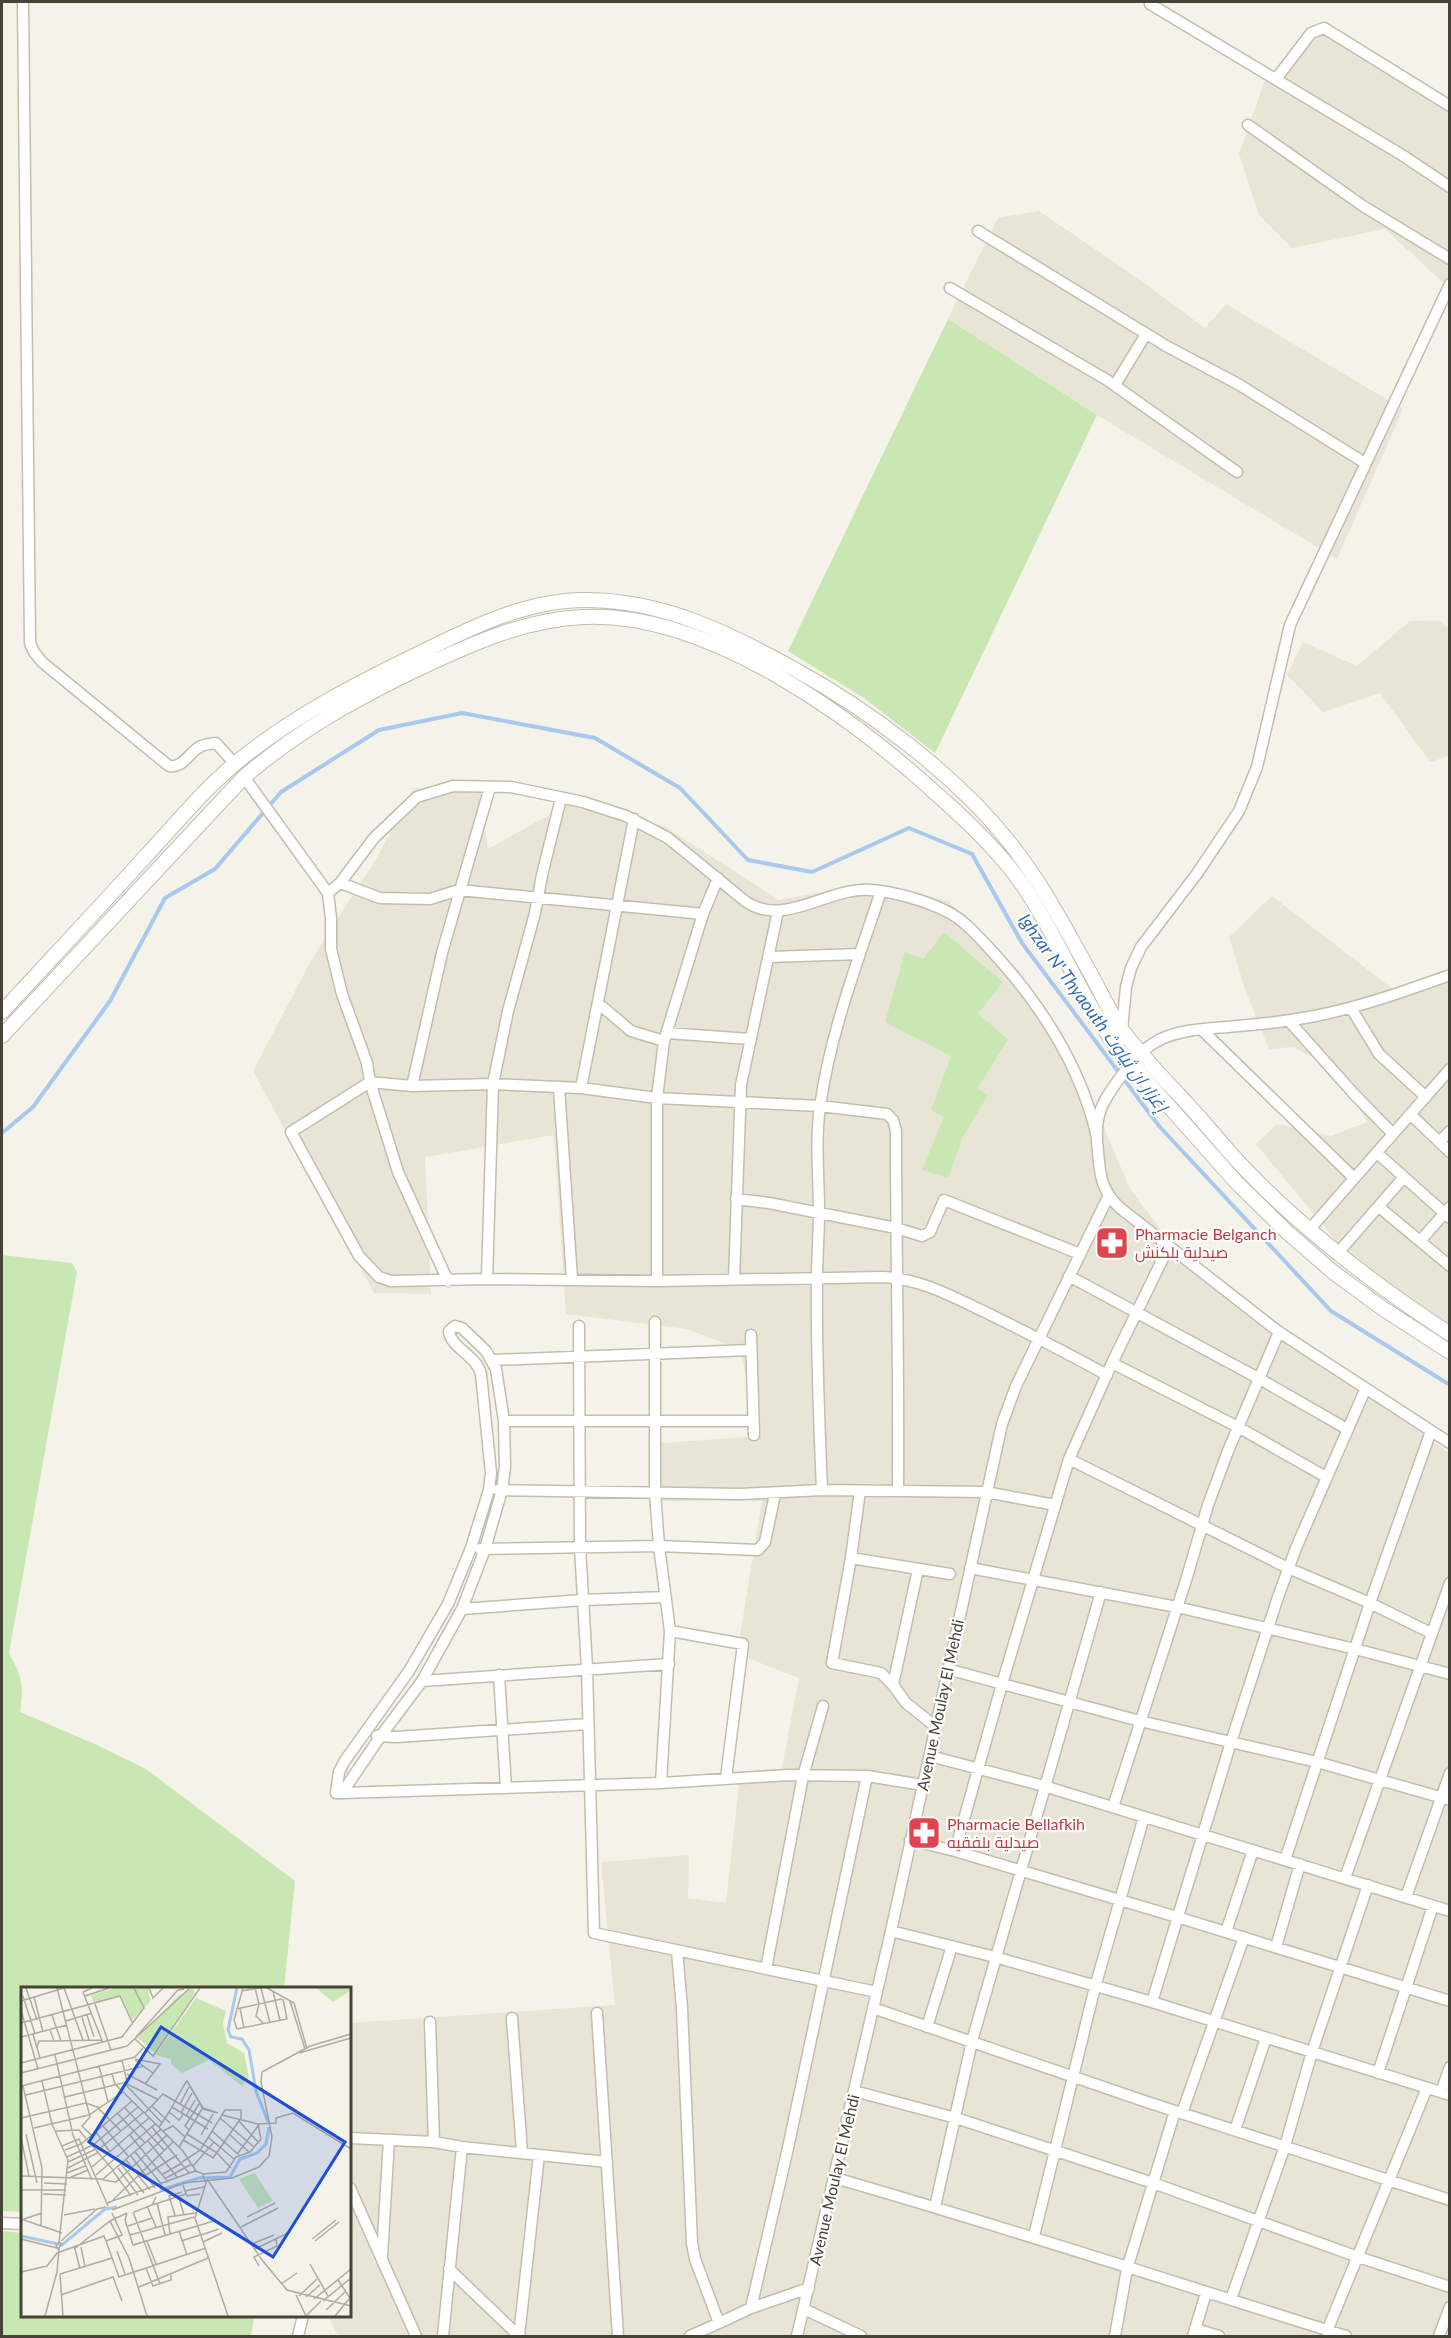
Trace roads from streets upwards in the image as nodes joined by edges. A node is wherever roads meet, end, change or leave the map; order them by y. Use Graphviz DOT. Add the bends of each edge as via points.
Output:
graph roads {
  1 [pos="23,2"];
  2 [pos="1150,4"];
  3 [pos="1276,79"];
  4 [pos="1449,106"];
  5 [pos="1248,125"];
  6 [pos="1449,187"];
  7 [pos="978,231"];
  8 [pos="1449,259"];
  9 [pos="1449,284"];
  10 [pos="950,288"];
  11 [pos="1146,334"];
  12 [pos="1115,386"];
  13 [pos="1365,463"];
  14 [pos="1237,472"];
  15 [pos="854,705"];
  16 [pos="846,720"];
  17 [pos="235,764"];
  18 [pos="244,777"];
  19 [pos="954,785"];
  20 [pos="490,787"];
  21 [pos="561,798"];
  22 [pos="942,798"];
  23 [pos="634,819"];
  24 [pos="717,878"];
  25 [pos="340,883"];
  26 [pos="459,890"];
  27 [pos="881,891"];
  28 [pos="327,893"];
  29 [pos="538,897"];
  30 [pos="618,906"];
  31 [pos="778,911"];
  32 [pos="703,914"];
  33 [pos="860,954"];
  34 [pos="769,957"];
  35 [pos="1449,975"];
  36 [pos="599,1004"];
  37 [pos="1351,1008"];
  38 [pos="2,1012"];
  39 [pos="1289,1021"];
  40 [pos="1122,1030"];
  41 [pos="1202,1030"];
  42 [pos="2,1036"];
  43 [pos="666,1037"];
  44 [pos="750,1040"];
  45 [pos="1118,1049"];
  46 [pos="1141,1053"];
  47 [pos="1128,1068"];
  48 [pos="1449,1069"];
  49 [pos="370,1082"];
  50 [pos="493,1084"];
  51 [pos="412,1086"];
  52 [pos="559,1088"];
  53 [pos="581,1088"];
  54 [pos="1426,1097"];
  55 [pos="657,1098"];
  56 [pos="740,1101"];
  57 [pos="820,1106"];
  58 [pos="1410,1114"];
  59 [pos="1449,1131"];
  60 [pos="1393,1134"];
  61 [pos="1097,1137"];
  62 [pos="1439,1142"];
  63 [pos="1449,1152"];
  64 [pos="1377,1153"];
  65 [pos="1404,1177"];
  66 [pos="1354,1178"];
  67 [pos="1108,1197"];
  68 [pos="736,1198"];
  69 [pos="1379,1207"];
  70 [pos="819,1213"];
  71 [pos="1448,1213"];
  72 [pos="896,1228"];
  73 [pos="1310,1230"];
  74 [pos="1420,1241"];
  75 [pos="1169,1246"];
  76 [pos="1080,1254"];
  77 [pos="1337,1254"];
  78 [pos="1449,1266"];
  79 [pos="1069,1276"];
  80 [pos="817,1278"];
  81 [pos="896,1278"];
  82 [pos="487,1279"];
  83 [pos="572,1279"];
  84 [pos="734,1279"];
  85 [pos="448,1281"];
  86 [pos="657,1281"];
  87 [pos="1137,1313"];
  88 [pos="655,1322"];
  89 [pos="579,1326"];
  90 [pos="1279,1332"];
  91 [pos="1449,1334"];
  92 [pos="751,1335"];
  93 [pos="1040,1338"];
  94 [pos="751,1350"];
  95 [pos="654,1352"];
  96 [pos="1449,1352"];
  97 [pos="579,1356"];
  98 [pos="493,1360"];
  99 [pos="1112,1363"];
  100 [pos="1107,1375"];
  101 [pos="1258,1378"];
  102 [pos="1365,1390"];
  103 [pos="655,1420"];
  104 [pos="504,1421"];
  105 [pos="753,1421"];
  106 [pos="579,1422"];
  107 [pos="1238,1427"];
  108 [pos="1347,1429"];
  109 [pos="1431,1431"];
  110 [pos="754,1435"];
  111 [pos="1449,1443"];
  112 [pos="1069,1459"];
  113 [pos="1326,1477"];
  114 [pos="489,1490"];
  115 [pos="502,1490"];
  116 [pos="580,1490"];
  117 [pos="822,1490"];
  118 [pos="860,1491"];
  119 [pos="898,1491"];
  120 [pos="986,1492"];
  121 [pos="655,1493"];
  122 [pos="776,1494"];
  123 [pos="1055,1505"];
  124 [pos="1202,1524"];
  125 [pos="659,1546"];
  126 [pos="580,1547"];
  127 [pos="471,1548"];
  128 [pos="485,1549"];
  129 [pos="851,1558"];
  130 [pos="970,1568"];
  131 [pos="1288,1568"];
  132 [pos="918,1569"];
  133 [pos="950,1574"];
  134 [pos="1034,1580"];
  135 [pos="1449,1583"];
  136 [pos="1101,1592"];
  137 [pos="666,1597"];
  138 [pos="583,1600"];
  139 [pos="1370,1603"];
  140 [pos="1177,1607"];
  141 [pos="462,1610"];
  142 [pos="1268,1629"];
  143 [pos="670,1631"];
  144 [pos="1431,1633"];
  145 [pos="1355,1649"];
  146 [pos="669,1664"];
  147 [pos="1419,1666"];
  148 [pos="587,1668"];
  149 [pos="948,1668"];
  150 [pos="1449,1674"];
  151 [pos="499,1675"];
  152 [pos="422,1681"];
  153 [pos="1002,1684"];
  154 [pos="893,1685"];
  155 [pos="1071,1701"];
  156 [pos="823,1706"];
  157 [pos="1140,1721"];
  158 [pos="588,1724"];
  159 [pos="935,1726"];
  160 [pos="502,1730"];
  161 [pos="365,1732"];
  162 [pos="380,1737"];
  163 [pos="1231,1742"];
  164 [pos="930,1756"];
  165 [pos="1317,1762"];
  166 [pos="979,1768"];
  167 [pos="1449,1773"];
  168 [pos="803,1776"];
  169 [pos="867,1776"];
  170 [pos="726,1778"];
  171 [pos="1380,1780"];
  172 [pos="662,1783"];
  173 [pos="589,1785"];
  174 [pos="923,1785"];
  175 [pos="1044,1786"];
  176 [pos="506,1788"];
  177 [pos="339,1793"];
  178 [pos="1445,1799"];
  179 [pos="1113,1807"];
  180 [pos="1144,1817"];
  181 [pos="1203,1834"];
  182 [pos="910,1840"];
  183 [pos="1253,1850"];
  184 [pos="955,1851"];
  185 [pos="1285,1860"];
  186 [pos="1299,1864"];
  187 [pos="1019,1871"];
  188 [pos="1345,1878"];
  189 [pos="1368,1885"];
  190 [pos="1406,1897"];
  191 [pos="1120,1901"];
  192 [pos="1433,1906"];
  193 [pos="1449,1911"];
  194 [pos="1177,1917"];
  195 [pos="891,1930"];
  196 [pos="1226,1932"];
  197 [pos="1244,1937"];
  198 [pos="952,1946"];
  199 [pos="1276,1947"];
  200 [pos="677,1951"];
  201 [pos="995,1957"];
  202 [pos="1340,1967"];
  203 [pos="766,1969"];
  204 [pos="824,1980"];
  205 [pos="1095,1986"];
  206 [pos="1406,1987"];
  207 [pos="877,1992"];
  208 [pos="1449,2001"];
  209 [pos="1152,2002"];
  210 [pos="873,2008"];
  211 [pos="597,2013"];
  212 [pos="512,2018"];
  213 [pos="1215,2021"];
  214 [pos="430,2022"];
  215 [pos="927,2027"];
  216 [pos="1266,2038"];
  217 [pos="972,2041"];
  218 [pos="1312,2052"];
  219 [pos="1449,2067"];
  220 [pos="1378,2073"];
  221 [pos="1073,2077"];
  222 [pos="1427,2088"];
  223 [pos="854,2091"];
  224 [pos="1445,2093"];
  225 [pos="1178,2112"];
  226 [pos="956,2118"];
  227 [pos="1235,2130"];
  228 [pos="351,2138"];
  229 [pos="389,2140"];
  230 [pos="434,2142"];
  231 [pos="1285,2146"];
  232 [pos="462,2147"];
  233 [pos="1053,2151"];
  234 [pos="522,2152"];
  235 [pos="539,2155"];
  236 [pos="607,2162"];
  237 [pos="835,2178"];
  238 [pos="1391,2180"];
  239 [pos="1153,2183"];
  240 [pos="351,2190"];
  241 [pos="1449,2200"];
  242 [pos="936,2207"];
  243 [pos="1259,2222"];
  244 [pos="2,2223"];
  245 [pos="21,2224"];
  246 [pos="1034,2236"];
  247 [pos="1358,2257"];
  248 [pos="382,2259"];
  249 [pos="449,2269"];
  250 [pos="1127,2269"];
  251 [pos="1449,2287"];
  252 [pos="809,2288"];
  253 [pos="1206,2292"];
  254 [pos="1231,2299"];
  255 [pos="1449,2307"];
  256 [pos="751,2308"];
  257 [pos="804,2309"];
  258 [pos="303,2317"];
  259 [pos="719,2323"];
  260 [pos="1327,2331"];
  261 [pos="1194,2333"];
  262 [pos="690,2336"];
  263 [pos="298,2337"];
  264 [pos="416,2337"];
  265 [pos="443,2337"];
  266 [pos="519,2337"];
  267 [pos="618,2337"];
  268 [pos="797,2337"];
  269 [pos="861,2337"];
  270 [pos="1114,2337"];
  271 [pos="1220,2337"];
  272 [pos="1346,2337"];
  273 [pos="1439,2337"];
  1 -- 17 [label="street" via="30,643 42,662 169,766 180,764 200,747 216,742"];
  2 -- 3 [label="street"];
  3 -- 4 [label="street" via="1311,33 1324,28"];
  3 -- 6 [label="street"];
  5 -- 8 [label="street" via="1363,206"];
  7 -- 11 [label="street"];
  9 -- 13 [label="street"];
  10 -- 12 [label="street"];
  11 -- 12 [label="street"];
  11 -- 13 [label="street" via="1238,384"];
  12 -- 14 [label="street"];
  13 -- 40 [label="street" via="1290,624 1257,767 1239,811 1142,947 1126,987"];
  15 -- 16 [label="street"];
  15 -- 17 [label="street" via="771,656 672,612 620,602 550,603 516,611 452,637 361,681 307,712"];
  15 -- 19 [label="street"];
  16 -- 18 [label="street" via="759,666 664,626 622,619 554,619 489,638 366,694 278,748"];
  16 -- 22 [label="street"];
  17 -- 18 [label="street"];
  17 -- 38 [label="street"];
  18 -- 28 [label="street"];
  18 -- 42 [label="street"];
  19 -- 22 [label="street"];
  19 -- 40 [label="street" via="988,817 1048,897"];
  20 -- 21 [label="street" via="511,787"];
  20 -- 25 [label="street" via="453,786 417,797 374,838"];
  20 -- 26 [label="street"];
  21 -- 23 [label="street"];
  21 -- 29 [label="street"];
  22 -- 45 [label="street" via="968,821 1014,874"];
  23 -- 24 [label="street" via="668,838"];
  23 -- 30 [label="street"];
  24 -- 31 [label="street" via="752,906"];
  24 -- 32 [label="street"];
  25 -- 26 [label="street" via="380,898 430,899"];
  25 -- 28 [label="street"];
  26 -- 29 [label="street"];
  26 -- 51 [label="street"];
  27 -- 31 [label="street" via="835,895"];
  27 -- 33 [label="street"];
  27 -- 61 [label="street" via="947,911 973,930 998,957 1064,1050 1091,1108"];
  28 -- 49 [label="street" via="331,949"];
  29 -- 30 [label="street"];
  29 -- 50 [label="street"];
  30 -- 32 [label="street"];
  30 -- 36 [label="street"];
  31 -- 34 [label="street"];
  32 -- 43 [label="street"];
  33 -- 34 [label="street"];
  33 -- 57 [label="street"];
  34 -- 44 [label="street"];
  35 -- 37 [label="street"];
  36 -- 43 [label="street" via="632,1031"];
  36 -- 53 [label="street"];
  37 -- 39 [label="street"];
  37 -- 54 [label="street" via="1379,1054"];
  39 -- 41 [label="street"];
  39 -- 60 [label="street"];
  40 -- 45 [label="street"];
  40 -- 46 [label="street"];
  41 -- 46 [label="street" via="1162,1039"];
  41 -- 66 [label="street"];
  43 -- 44 [label="street"];
  43 -- 55 [label="street"];
  44 -- 56 [label="street"];
  45 -- 47 [label="street"];
  46 -- 47 [label="street"];
  46 -- 73 [label="street" via="1249,1173"];
  47 -- 61 [label="street" via="1103,1100"];
  47 -- 96 [label="street" via="1287,1232 1350,1284"];
  48 -- 54 [label="street"];
  49 -- 51 [label="street"];
  49 -- 85 [label="street" via="398,1172"];
  49 -- 85 [label="street" via="291,1131 367,1267 391,1281"];
  50 -- 51 [label="street"];
  50 -- 52 [label="street"];
  50 -- 82 [label="street"];
  52 -- 53 [label="street"];
  52 -- 83 [label="street"];
  53 -- 55 [label="street"];
  54 -- 58 [label="street"];
  55 -- 56 [label="street"];
  55 -- 86 [label="street"];
  56 -- 57 [label="street"];
  56 -- 68 [label="street"];
  57 -- 70 [label="street"];
  57 -- 72 [label="street" via="883,1112 893,1120"];
  58 -- 60 [label="street"];
  58 -- 62 [label="street"];
  59 -- 62 [label="street"];
  60 -- 64 [label="street"];
  61 -- 67 [label="street" via="1100,1172"];
  62 -- 63 [label="street"];
  64 -- 65 [label="street"];
  64 -- 66 [label="street"];
  65 -- 69 [label="street"];
  65 -- 71 [label="street"];
  66 -- 73 [label="street"];
  67 -- 75 [label="street"];
  67 -- 76 [label="street, Avenue Moulay El Mehdi"];
  68 -- 70 [label="street"];
  68 -- 84 [label="street"];
  69 -- 74 [label="street"];
  69 -- 77 [label="street"];
  70 -- 72 [label="street"];
  70 -- 80 [label="street"];
  71 -- 74 [label="street"];
  72 -- 76 [label="street" via="916,1235 927,1234 944,1200"];
  72 -- 81 [label="street"];
  73 -- 77 [label="street"];
  74 -- 78 [label="street"];
  75 -- 87 [label="street"];
  75 -- 90 [label="street"];
  76 -- 79 [label="street, Avenue Moulay El Mehdi"];
  77 -- 91 [label="street"];
  79 -- 87 [label="street"];
  79 -- 93 [label="street, Avenue Moulay El Mehdi"];
  80 -- 81 [label="street"];
  80 -- 84 [label="street"];
  80 -- 117 [label="street"];
  81 -- 93 [label="street" via="934,1288"];
  81 -- 119 [label="street"];
  82 -- 83 [label="street"];
  82 -- 85 [label="street"];
  83 -- 86 [label="street"];
  84 -- 86 [label="street"];
  87 -- 99 [label="street"];
  87 -- 101 [label="street"];
  88 -- 95 [label="street"];
  89 -- 97 [label="street"];
  90 -- 101 [label="street"];
  90 -- 102 [label="street"];
  92 -- 94 [label="street"];
  93 -- 100 [label="street"];
  93 -- 120 [label="street, Avenue Moulay El Mehdi" via="1002,1424"];
  94 -- 95 [label="street"];
  94 -- 105 [label="street"];
  95 -- 97 [label="street"];
  95 -- 103 [label="street"];
  97 -- 98 [label="street"];
  97 -- 106 [label="street"];
  98 -- 104 [label="street"];
  98 -- 114 [label="street" via="462,1329 452,1328 449,1335 474,1360 481,1374"];
  99 -- 100 [label="street"];
  99 -- 107 [label="street"];
  100 -- 112 [label="street"];
  101 -- 107 [label="street"];
  101 -- 108 [label="street"];
  102 -- 108 [label="street"];
  102 -- 109 [label="street"];
  103 -- 105 [label="street"];
  103 -- 106 [label="street"];
  103 -- 121 [label="street"];
  104 -- 106 [label="street"];
  104 -- 115 [label="street"];
  105 -- 110 [label="street"];
  106 -- 116 [label="street"];
  107 -- 113 [label="street"];
  107 -- 124 [label="street"];
  108 -- 113 [label="street"];
  109 -- 111 [label="street"];
  109 -- 139 [label="street"];
  112 -- 123 [label="street"];
  112 -- 124 [label="street"];
  113 -- 131 [label="street"];
  114 -- 115 [label="street"];
  114 -- 127 [label="street"];
  115 -- 116 [label="street"];
  115 -- 128 [label="street"];
  116 -- 121 [label="street"];
  116 -- 126 [label="street"];
  117 -- 118 [label="street"];
  117 -- 122 [label="street"];
  118 -- 119 [label="street"];
  118 -- 129 [label="street"];
  119 -- 120 [label="street"];
  120 -- 123 [label="street"];
  120 -- 130 [label="street, Avenue Moulay El Mehdi"];
  121 -- 122 [label="street"];
  121 -- 125 [label="street"];
  122 -- 125 [label="street" via="765,1542 758,1550"];
  123 -- 134 [label="street"];
  124 -- 131 [label="street"];
  124 -- 140 [label="street"];
  125 -- 126 [label="street"];
  125 -- 137 [label="street"];
  126 -- 128 [label="street"];
  126 -- 138 [label="street"];
  127 -- 128 [label="street"];
  127 -- 161 [label="street" via="448,1604 409,1671"];
  128 -- 141 [label="street"];
  129 -- 132 [label="street"];
  129 -- 154 [label="street" via="832,1663 880,1673"];
  130 -- 134 [label="street"];
  130 -- 149 [label="street, Avenue Moulay El Mehdi"];
  131 -- 139 [label="street"];
  131 -- 142 [label="street"];
  132 -- 133 [label="street"];
  132 -- 154 [label="street"];
  134 -- 136 [label="street"];
  134 -- 153 [label="street"];
  135 -- 144 [label="street"];
  136 -- 140 [label="street"];
  136 -- 155 [label="street"];
  137 -- 138 [label="street"];
  137 -- 143 [label="street"];
  138 -- 141 [label="street"];
  138 -- 148 [label="street"];
  139 -- 144 [label="street"];
  139 -- 145 [label="street"];
  140 -- 142 [label="street"];
  140 -- 157 [label="street"];
  141 -- 152 [label="street"];
  142 -- 145 [label="street"];
  142 -- 163 [label="street"];
  143 -- 146 [label="street"];
  143 -- 170 [label="street" via="742,1644"];
  144 -- 147 [label="street"];
  145 -- 147 [label="street"];
  145 -- 165 [label="street"];
  146 -- 148 [label="street"];
  146 -- 172 [label="street"];
  147 -- 150 [label="street"];
  147 -- 171 [label="street"];
  148 -- 151 [label="street"];
  148 -- 158 [label="street"];
  149 -- 153 [label="street"];
  149 -- 159 [label="street, Avenue Moulay El Mehdi"];
  151 -- 152 [label="street"];
  151 -- 160 [label="street"];
  152 -- 162 [label="street"];
  153 -- 155 [label="street"];
  153 -- 166 [label="street"];
  154 -- 159 [label="street" via="906,1703"];
  155 -- 157 [label="street"];
  155 -- 175 [label="street"];
  156 -- 168 [label="street"];
  157 -- 163 [label="street"];
  157 -- 179 [label="street"];
  158 -- 160 [label="street"];
  158 -- 173 [label="street"];
  159 -- 164 [label="street, Avenue Moulay El Mehdi"];
  160 -- 162 [label="street"];
  160 -- 176 [label="street"];
  161 -- 162 [label="street"];
  161 -- 177 [label="street" via="339,1772"];
  162 -- 177 [label="street"];
  163 -- 165 [label="street"];
  163 -- 181 [label="street"];
  164 -- 166 [label="street"];
  164 -- 174 [label="street, Avenue Moulay El Mehdi"];
  165 -- 171 [label="street"];
  165 -- 185 [label="street"];
  166 -- 175 [label="street"];
  166 -- 184 [label="street"];
  167 -- 178 [label="street"];
  168 -- 169 [label="street"];
  168 -- 170 [label="street"];
  168 -- 203 [label="street"];
  169 -- 174 [label="street"];
  169 -- 204 [label="street"];
  170 -- 172 [label="street"];
  171 -- 178 [label="street"];
  171 -- 188 [label="street"];
  172 -- 173 [label="street"];
  173 -- 176 [label="street"];
  173 -- 200 [label="street" via="594,1934"];
  174 -- 182 [label="street, Avenue Moulay El Mehdi"];
  175 -- 179 [label="street"];
  175 -- 187 [label="street"];
  176 -- 177 [label="street"];
  178 -- 190 [label="street"];
  179 -- 180 [label="street"];
  180 -- 181 [label="street"];
  180 -- 191 [label="street"];
  181 -- 183 [label="street"];
  181 -- 194 [label="street"];
  182 -- 184 [label="street"];
  182 -- 195 [label="street, Avenue Moulay El Mehdi"];
  183 -- 185 [label="street"];
  183 -- 196 [label="street"];
  184 -- 187 [label="street"];
  185 -- 186 [label="street"];
  186 -- 188 [label="street"];
  186 -- 199 [label="street"];
  187 -- 191 [label="street"];
  187 -- 201 [label="street"];
  188 -- 189 [label="street"];
  189 -- 190 [label="street"];
  189 -- 202 [label="street"];
  190 -- 192 [label="street"];
  191 -- 194 [label="street"];
  191 -- 205 [label="street"];
  192 -- 193 [label="street"];
  192 -- 206 [label="street"];
  194 -- 196 [label="street"];
  194 -- 209 [label="street"];
  195 -- 198 [label="street"];
  195 -- 207 [label="street, Avenue Moulay El Mehdi"];
  196 -- 197 [label="street"];
  197 -- 199 [label="street"];
  197 -- 213 [label="street"];
  198 -- 201 [label="street"];
  198 -- 215 [label="street"];
  199 -- 202 [label="street"];
  200 -- 203 [label="street"];
  200 -- 259 [label="street" via="692,2243"];
  201 -- 205 [label="street"];
  201 -- 217 [label="street"];
  202 -- 206 [label="street"];
  202 -- 218 [label="street"];
  203 -- 204 [label="street"];
  204 -- 207 [label="street"];
  204 -- 256 [label="street"];
  205 -- 209 [label="street"];
  205 -- 221 [label="street"];
  206 -- 208 [label="street"];
  206 -- 220 [label="street"];
  207 -- 210 [label="street, Avenue Moulay El Mehdi"];
  209 -- 213 [label="street"];
  210 -- 215 [label="street"];
  210 -- 223 [label="street, Avenue Moulay El Mehdi"];
  211 -- 236 [label="street"];
  212 -- 234 [label="street"];
  213 -- 216 [label="street"];
  213 -- 225 [label="street"];
  214 -- 230 [label="street"];
  215 -- 217 [label="street"];
  216 -- 218 [label="street"];
  216 -- 227 [label="street"];
  217 -- 221 [label="street"];
  217 -- 226 [label="street"];
  218 -- 220 [label="street"];
  218 -- 231 [label="street"];
  219 -- 224 [label="street"];
  220 -- 222 [label="street"];
  221 -- 225 [label="street"];
  221 -- 233 [label="street"];
  222 -- 224 [label="street"];
  222 -- 238 [label="street"];
  223 -- 226 [label="street"];
  223 -- 237 [label="street, Avenue Moulay El Mehdi"];
  225 -- 227 [label="street"];
  225 -- 239 [label="street"];
  226 -- 233 [label="street"];
  226 -- 242 [label="street"];
  227 -- 231 [label="street"];
  228 -- 229 [label="street"];
  229 -- 230 [label="street"];
  229 -- 248 [label="street"];
  230 -- 232 [label="street"];
  231 -- 238 [label="street"];
  231 -- 243 [label="street"];
  232 -- 234 [label="street"];
  232 -- 249 [label="street"];
  233 -- 239 [label="street"];
  233 -- 246 [label="street"];
  234 -- 235 [label="street"];
  235 -- 236 [label="street"];
  235 -- 266 [label="street"];
  236 -- 267 [label="street"];
  237 -- 242 [label="street"];
  237 -- 252 [label="street, Avenue Moulay El Mehdi"];
  238 -- 241 [label="street"];
  238 -- 247 [label="street"];
  239 -- 243 [label="street"];
  239 -- 250 [label="street"];
  240 -- 248 [label="street"];
  242 -- 246 [label="street"];
  243 -- 247 [label="street"];
  243 -- 254 [label="street"];
  244 -- 245 [label="street"];
  246 -- 250 [label="street"];
  247 -- 251 [label="street"];
  247 -- 260 [label="street"];
  248 -- 264 [label="street"];
  249 -- 265 [label="street"];
  249 -- 266 [label="street"];
  250 -- 253 [label="street"];
  250 -- 270 [label="street"];
  252 -- 256 [label="street"];
  252 -- 257 [label="street, Avenue Moulay El Mehdi"];
  253 -- 254 [label="street"];
  253 -- 261 [label="street"];
  254 -- 260 [label="street"];
  255 -- 273 [label="street"];
  256 -- 259 [label="street"];
  257 -- 268 [label="street, Avenue Moulay El Mehdi"];
  257 -- 269 [label="street"];
  258 -- 263 [label="street"];
  259 -- 262 [label="street"];
  260 -- 272 [label="street"];
  261 -- 271 [label="street"];
}
